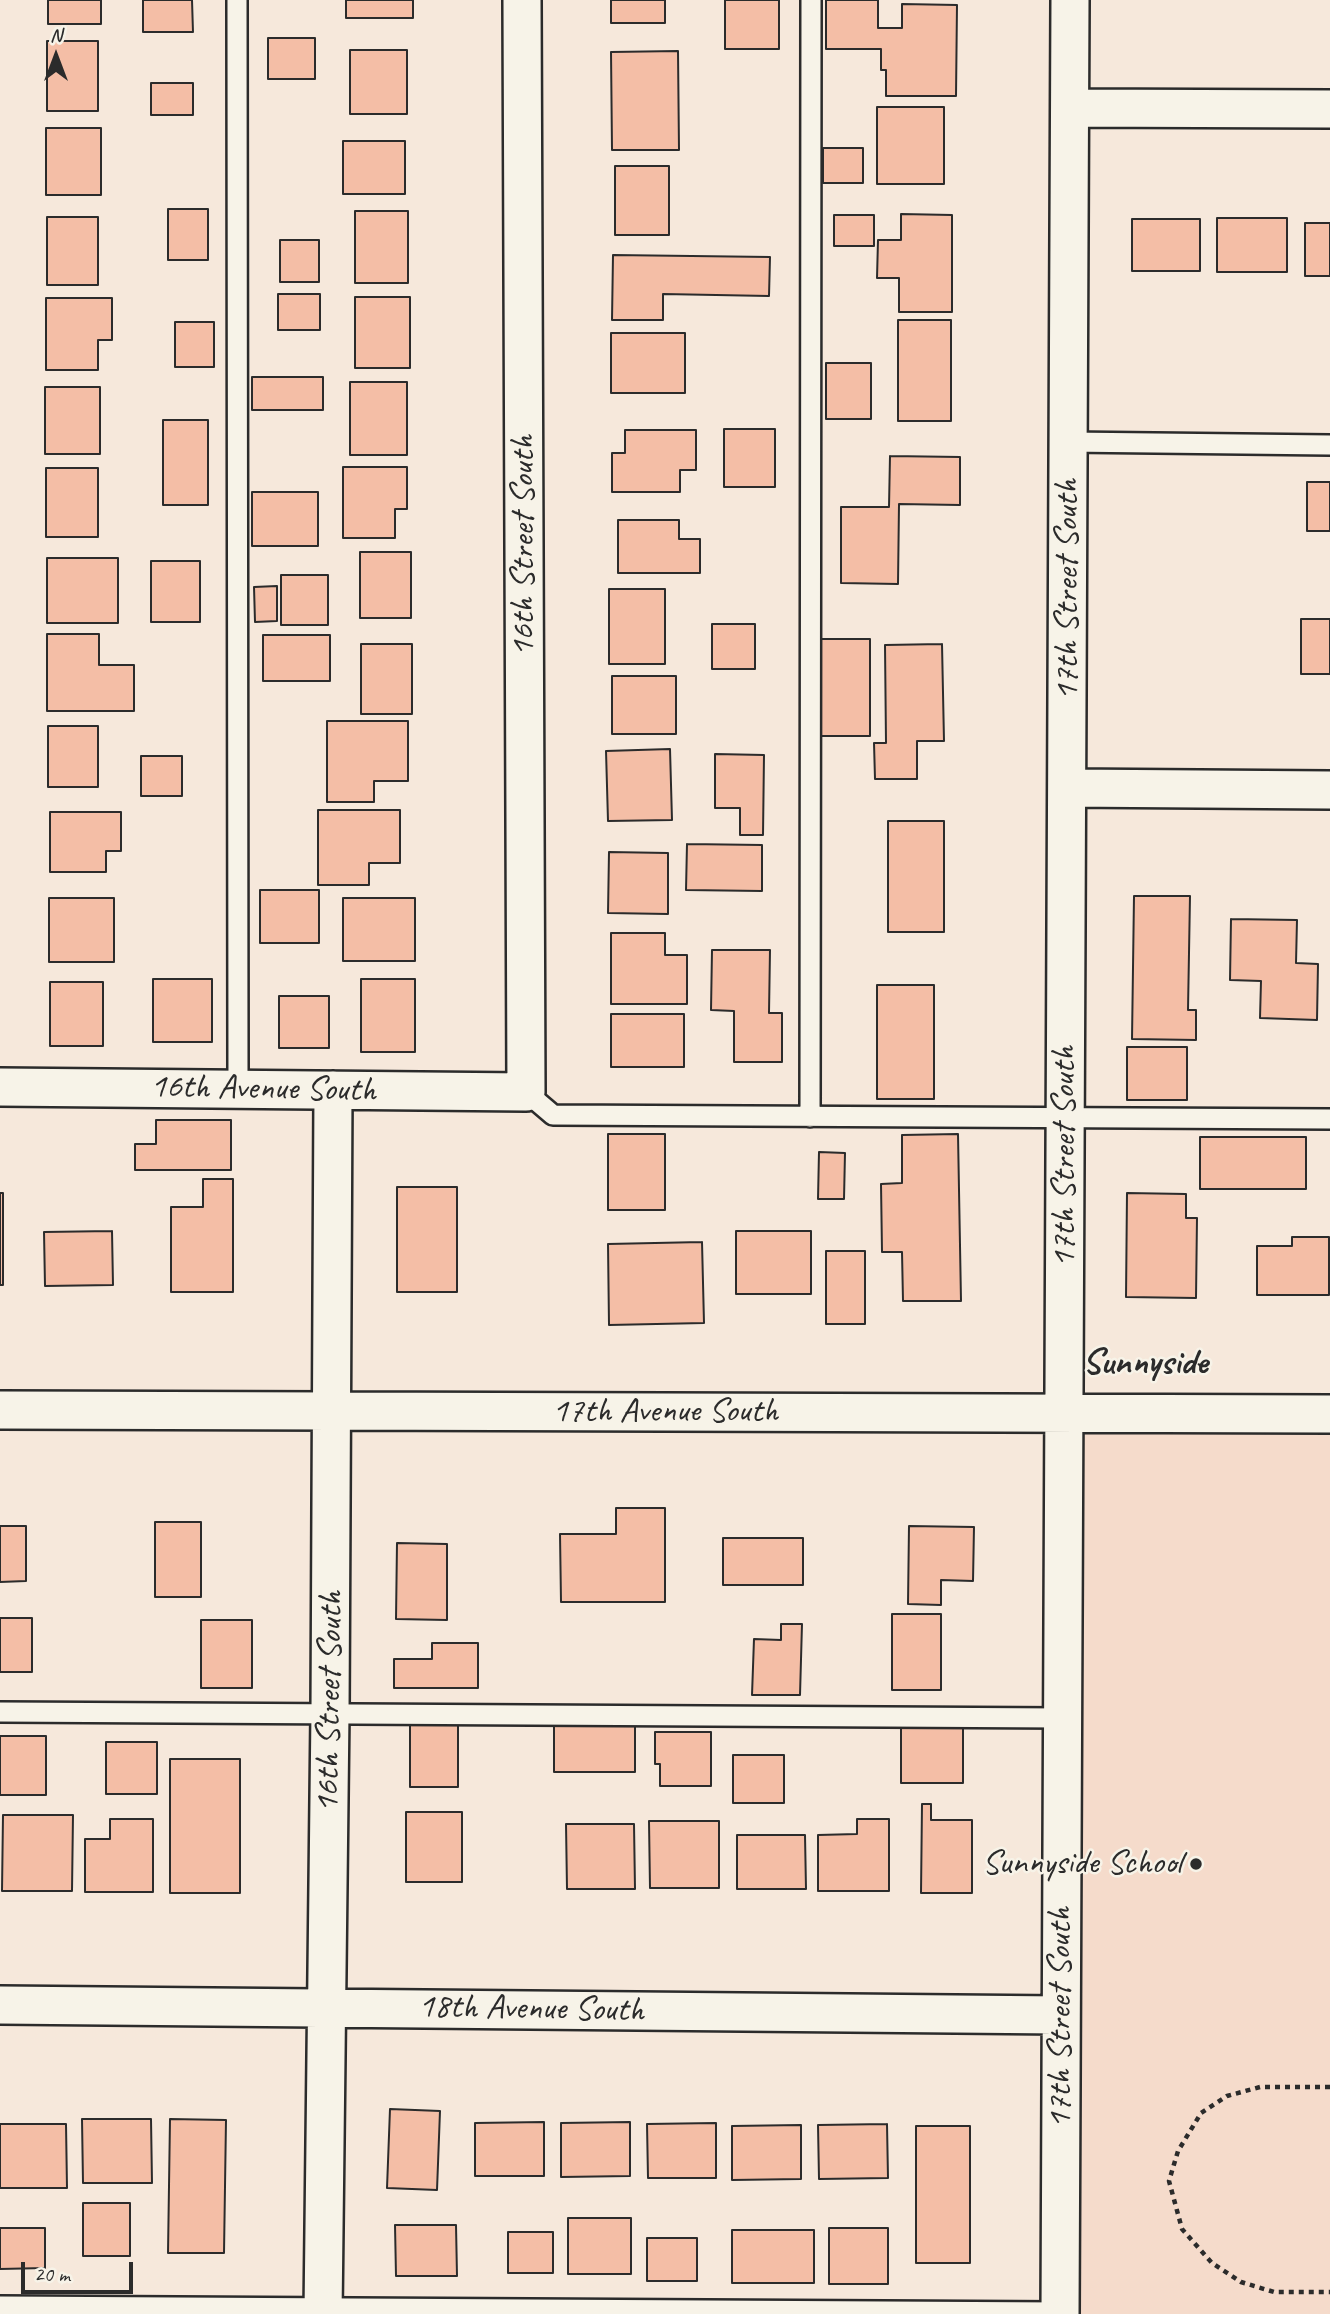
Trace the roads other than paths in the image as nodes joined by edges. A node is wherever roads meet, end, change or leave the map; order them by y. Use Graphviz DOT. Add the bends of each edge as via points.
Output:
graph roads {
  1 [pos="237,0"];
  2 [pos="522,0"];
  3 [pos="811,0"];
  4 [pos="1070,0"];
  5 [pos="1070,108"];
  6 [pos="1330,109"];
  7 [pos="1067,442"];
  8 [pos="1330,445"];
  9 [pos="1068,788"];
  10 [pos="1330,790"];
  11 [pos="0,1087"];
  12 [pos="237,1088"];
  13 [pos="333,1090"];
  14 [pos="526,1092"];
  15 [pos="810,1117"];
  16 [pos="1064,1118"];
  17 [pos="1330,1119"];
  18 [pos="0,1410"];
  19 [pos="332,1411"];
  20 [pos="1064,1413"];
  21 [pos="1330,1414"];
  22 [pos="0,1712"];
  23 [pos="330,1712"];
  24 [pos="1062,1718"];
  25 [pos="0,2005"];
  26 [pos="326,2007"];
  27 [pos="1061,2015"];
  28 [pos="0,2306"];
  29 [pos="323,2311"];
  30 [pos="1060,2313"];
  1 -- 12 [label="lane"];
  2 -- 14 [label="street, 16th Street South"];
  3 -- 15 [label="lane"];
  4 -- 5 [label="street, 17th Street South"];
  5 -- 6 [label="street"];
  5 -- 7 [label="street, 17th Street South"];
  7 -- 8 [label="lane"];
  7 -- 9 [label="street, 17th Street South"];
  9 -- 10 [label="street"];
  9 -- 16 [label="street, 17th Street South"];
  11 -- 12 [label="street, 16th Avenue South"];
  12 -- 13 [label="street, 16th Avenue South"];
  13 -- 14 [label="street, 16th Avenue South"];
  13 -- 19 [label="street, 16th Street South"];
  14 -- 15 [label="lane" via="554,1115"];
  15 -- 16 [label="lane"];
  16 -- 17 [label="lane"];
  16 -- 20 [label="street, 17th Street South"];
  18 -- 19 [label="street, 17th Avenue South"];
  19 -- 20 [label="street, 17th Avenue South"];
  19 -- 23 [label="street, 16th Street South"];
  20 -- 21 [label="street, 17th Avenue South"];
  20 -- 24 [label="street, 17th Street South"];
  22 -- 23 [label="lane"];
  23 -- 24 [label="lane"];
  23 -- 26 [label="street, 16th Street South"];
  24 -- 27 [label="street, 17th Street South"];
  25 -- 26 [label="street, 18th Avenue South"];
  26 -- 27 [label="street, 18th Avenue South"];
  26 -- 29 [label="street, 16th Street South"];
  27 -- 30 [label="street, 17th Street South"];
  28 -- 29 [label="lane"];
  29 -- 30 [label="lane"];
}
